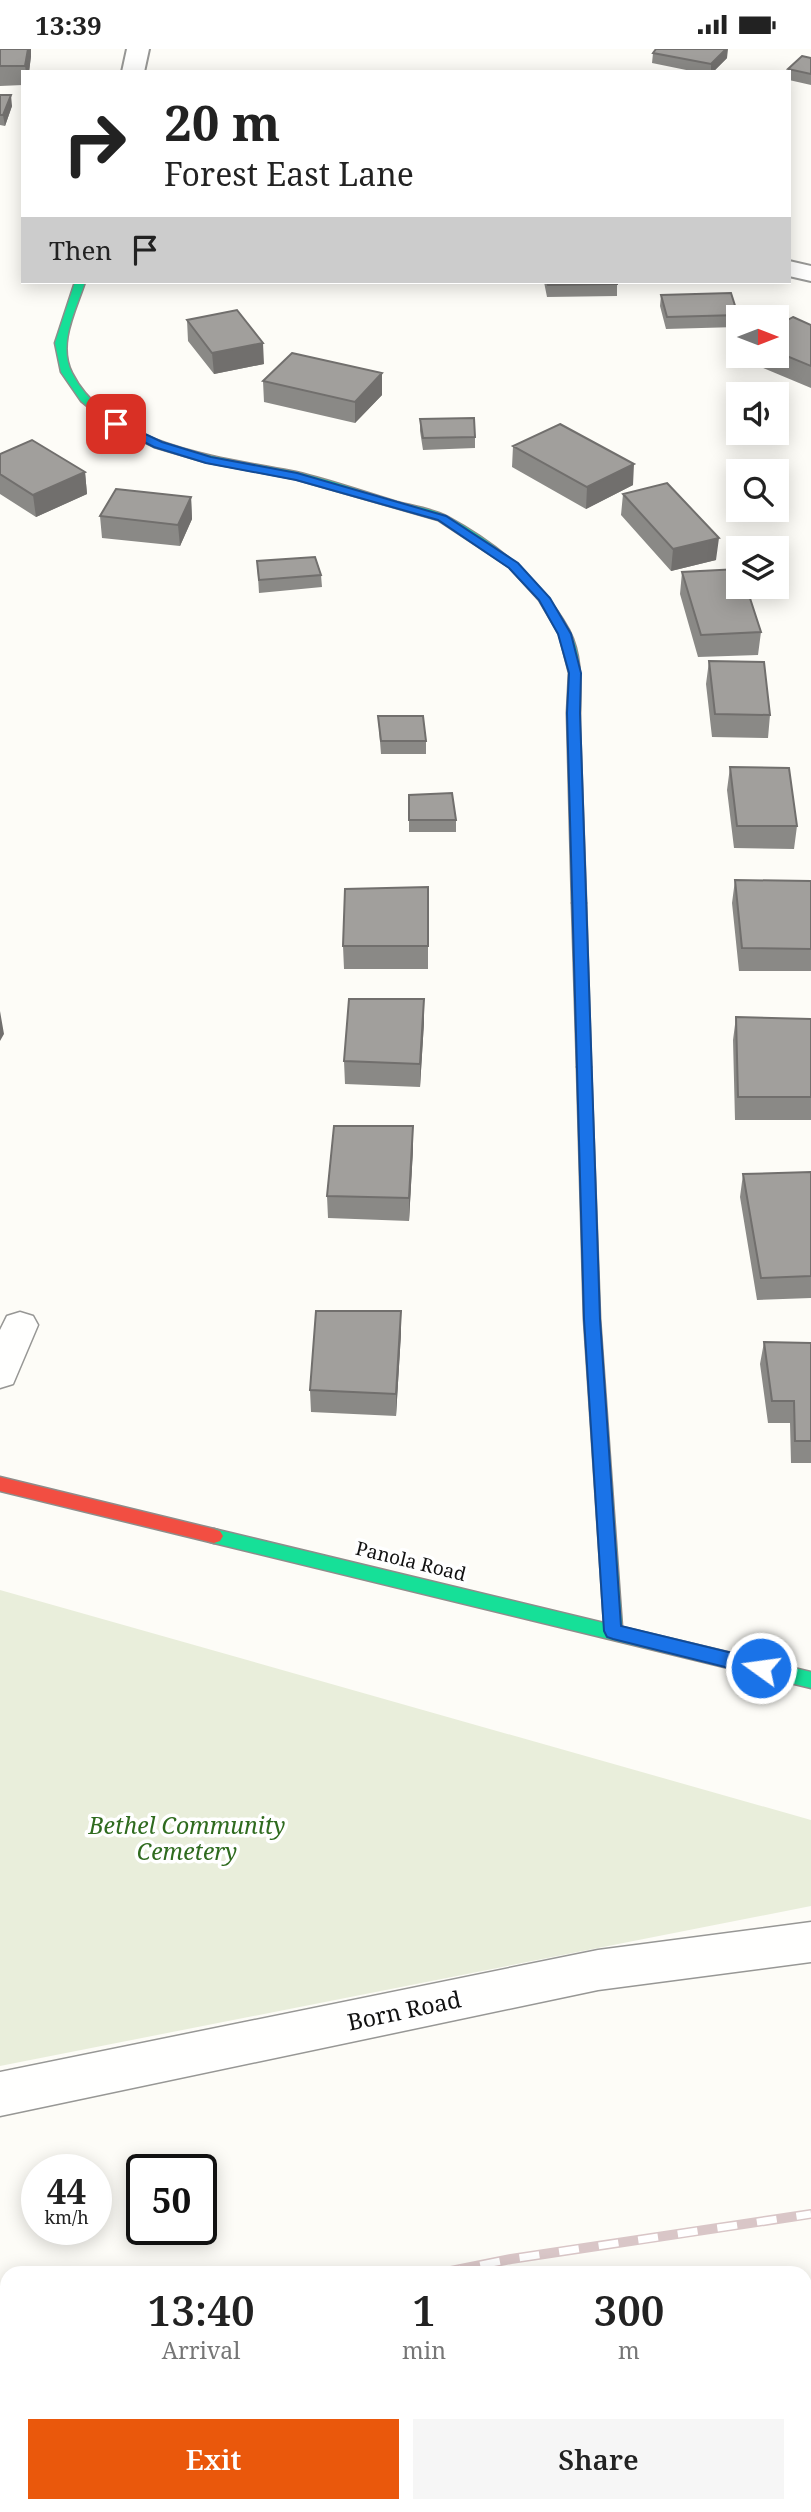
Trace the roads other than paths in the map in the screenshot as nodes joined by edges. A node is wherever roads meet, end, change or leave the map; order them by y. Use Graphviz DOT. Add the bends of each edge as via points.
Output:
graph roads {
  1 [pos="138,49"];
  2 [pos="134,70"];
  3 [pos="791,269"];
  4 [pos="811,274"];
  5 [pos="79,284"];
  6 [pos="20,1325"];
  7 [pos="0,1374"];
  8 [pos="0,1484"];
  9 [pos="613,1631"];
  10 [pos="811,1680"];
  11 [pos="811,1942"];
  12 [pos="0,2094"];
  1 -- 2 [label="street"];
  3 -- 4 [label="street"];
  5 -- 9 [label="street" via="60,343 66,372 85,399 116,424 158,445 209,460 297,477 442,518 513,565 544,598 565,634 575,673 592,1319"];
  6 -- 7 [label="lane"];
  8 -- 9 [label="street, Panola Road"];
  9 -- 10 [label="street, Panola Road"];
  11 -- 12 [label="lane, Born Road" via="598,1970"];
}
